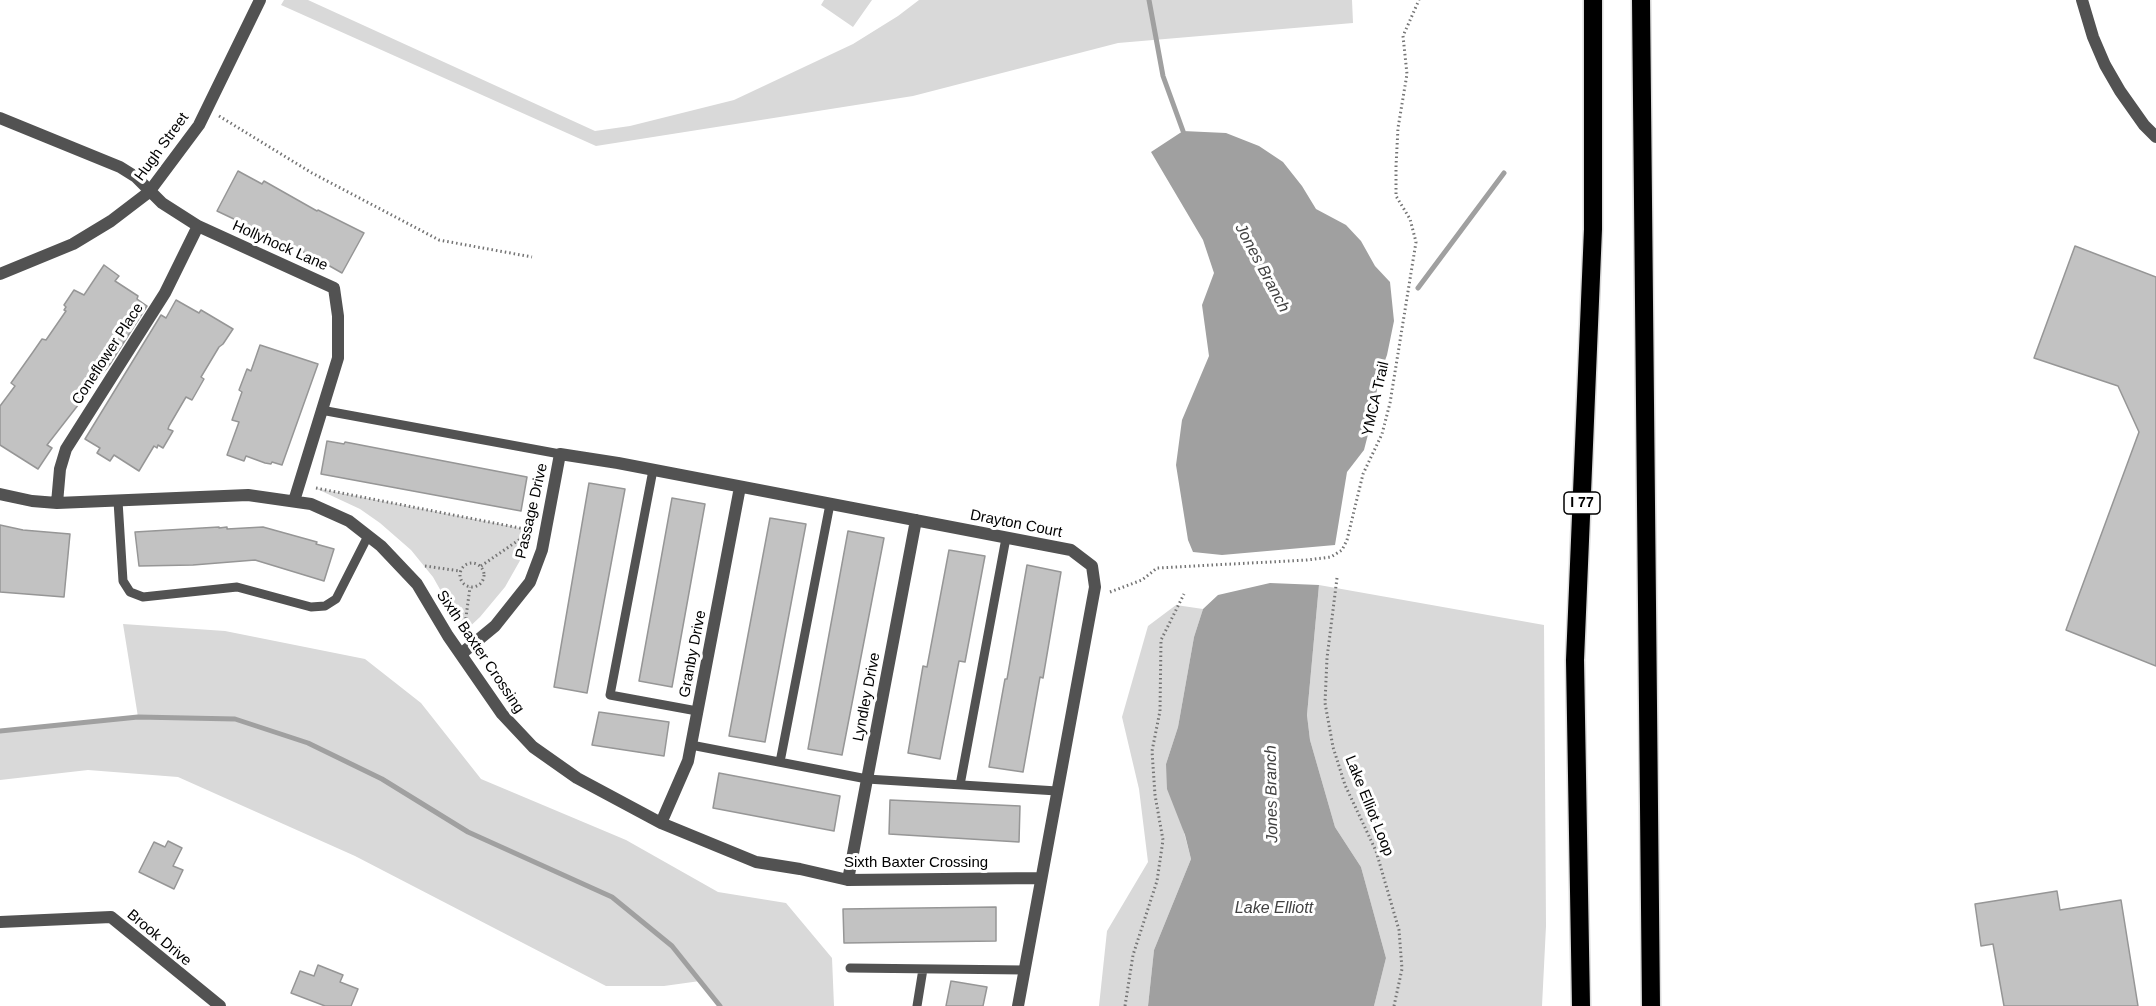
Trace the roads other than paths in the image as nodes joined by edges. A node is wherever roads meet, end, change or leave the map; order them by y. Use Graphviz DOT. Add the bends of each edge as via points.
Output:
graph roads {
  1 [pos="260,0"];
  2 [pos="1593,0"];
  3 [pos="1641,0"];
  4 [pos="2082,0"];
  5 [pos="0,118"];
  6 [pos="2156,137"];
  7 [pos="149,192"];
  8 [pos="198,226"];
  9 [pos="0,274"];
  10 [pos="321,410"];
  11 [pos="560,454"];
  12 [pos="653,470"];
  13 [pos="740,487"];
  14 [pos="0,494"];
  15 [pos="118,501"];
  16 [pos="294,501"];
  17 [pos="57,503"];
  18 [pos="830,504"];
  19 [pos="916,520"];
  20 [pos="368,536"];
  21 [pos="1006,538"];
  22 [pos="461,654"];
  23 [pos="697,711"];
  24 [pos="691,744"];
  25 [pos="780,762"];
  26 [pos="867,779"];
  27 [pos="960,785"];
  28 [pos="1057,791"];
  29 [pos="661,823"];
  30 [pos="1041,878"];
  31 [pos="848,880"];
  32 [pos="0,922"];
  33 [pos="850,968"];
  34 [pos="923,969"];
  35 [pos="1024,970"];
  36 [pos="220,1006"];
  37 [pos="917,1006"];
  38 [pos="1018,1006"];
  39 [pos="1581,1006"];
  40 [pos="1651,1006"];
  1 -- 7 [label="street, Hugh Street" via="199,125"];
  2 -- 39 [label="highway, I 77" via="1593,229 1575,660"];
  3 -- 40 [label="highway"];
  4 -- 6 [label="street" via="2105,65"];
  5 -- 7 [label="street, Hollyhock Lane" via="120,167"];
  7 -- 8 [label="street, Hollyhock Lane"];
  7 -- 9 [label="street, Hugh Street" via="73,244"];
  8 -- 10 [label="street, Hollyhock Lane" via="334,288 338,358"];
  8 -- 17 [label="street, Coneflower Place" via="165,293 66,449"];
  10 -- 11 [label="lane"];
  10 -- 16 [label="street, Hollyhock Lane"];
  11 -- 12 [label="street, Drayton Court"];
  11 -- 22 [label="street, Passage Drive" via="542,550 530,582 495,626"];
  12 -- 13 [label="street, Drayton Court"];
  12 -- 23 [label="lane" via="610,695"];
  13 -- 18 [label="street, Drayton Court"];
  13 -- 23 [label="street, Granby Drive"];
  14 -- 17 [label="street, Sixth Baxter Crossing"];
  15 -- 16 [label="street, Sixth Baxter Crossing" via="248,495"];
  15 -- 17 [label="street, Sixth Baxter Crossing"];
  15 -- 20 [label="lane" via="123,581 130,592 143,597 237,587 311,607 325,606 336,599"];
  16 -- 20 [label="street, Sixth Baxter Crossing" via="349,520"];
  18 -- 19 [label="street, Drayton Court"];
  18 -- 25 [label="lane"];
  19 -- 21 [label="street, Drayton Court"];
  19 -- 26 [label="street, Lyndley Drive"];
  20 -- 22 [label="street, Sixth Baxter Crossing" via="417,585"];
  21 -- 27 [label="lane"];
  21 -- 28 [label="street, Drayton Court" via="1071,550 1092,566 1095,587"];
  22 -- 29 [label="street, Sixth Baxter Crossing" via="502,714 533,747 577,778"];
  23 -- 24 [label="street, Granby Drive"];
  24 -- 25 [label="lane"];
  24 -- 29 [label="street, Granby Drive" via="688,761"];
  25 -- 26 [label="lane"];
  26 -- 27 [label="lane"];
  26 -- 31 [label="street, Lyndley Drive"];
  27 -- 28 [label="lane"];
  28 -- 30 [label="street, Drayton Court"];
  29 -- 31 [label="street, Sixth Baxter Crossing" via="756,862"];
  30 -- 31 [label="street, Sixth Baxter Crossing"];
  30 -- 35 [label="street, Drayton Court"];
  32 -- 36 [label="street, Brook Drive" via="111,917"];
  33 -- 34 [label="lane"];
  34 -- 35 [label="lane"];
  34 -- 37 [label="lane"];
  35 -- 38 [label="street, Drayton Court"];
}
